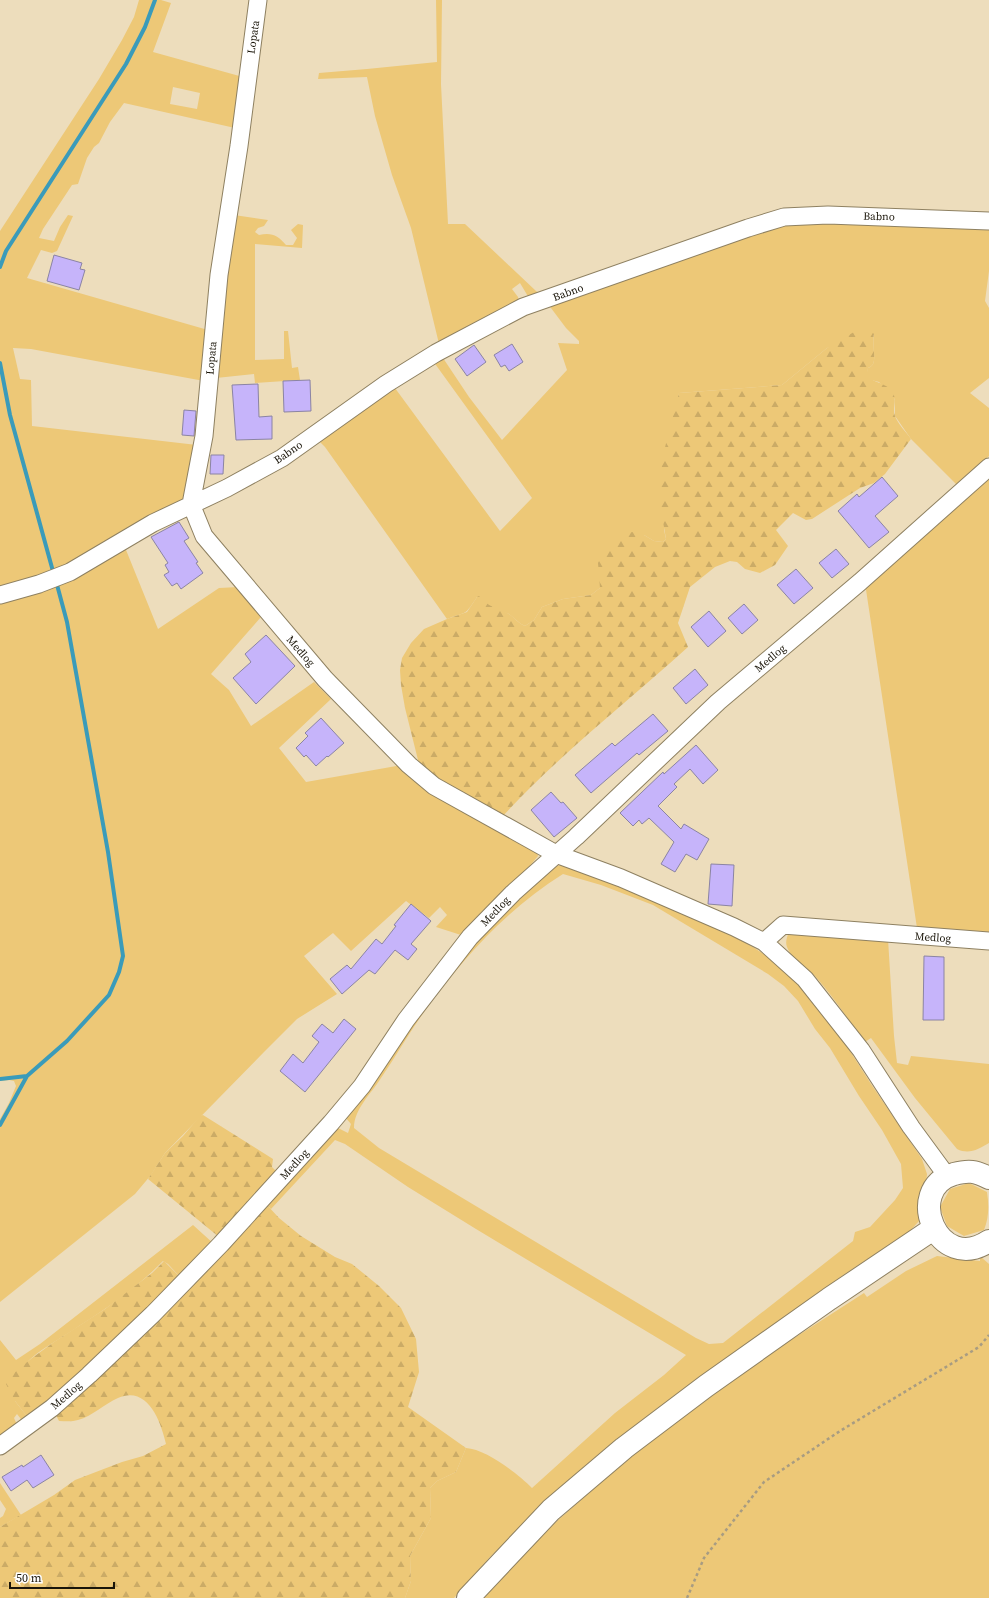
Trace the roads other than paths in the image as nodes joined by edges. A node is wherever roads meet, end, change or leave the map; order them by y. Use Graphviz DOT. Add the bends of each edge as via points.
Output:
graph roads {
  1 [pos="258,0"];
  2 [pos="989,221"];
  3 [pos="989,467"];
  4 [pos="191,504"];
  5 [pos="0,595"];
  6 [pos="556,854"];
  7 [pos="989,941"];
  8 [pos="764,942"];
  9 [pos="948,1176"];
  10 [pos="989,1178"];
  11 [pos="933,1229"];
  12 [pos="989,1241"];
  13 [pos="0,1446"];
  14 [pos="468,1598"];
  1 -- 4 [label="street, Lopata" via="219,275 204,436"];
  2 -- 4 [label="street, Babno" via="828,215 784,217 748,228 523,308 436,353 386,384 282,458"];
  3 -- 6 [label="street, Medlog" via="860,582 718,702"];
  4 -- 5 [label="street" via="153,523 70,572"];
  4 -- 6 [label="street, Medlog" via="204,536 243,584 325,679 409,765 434,786"];
  6 -- 8 [label="street" via="628,881"];
  6 -- 13 [label="street, Medlog" via="470,937 406,1020 362,1086 221,1244 153,1314 52,1408"];
  7 -- 8 [label="street, Medlog" via="782,925"];
  8 -- 9 [label="street" via="805,979 861,1050 911,1127"];
  9 -- 10 [label="main road" via="966,1171"];
  9 -- 11 [label="main road" via="936,1188 929,1202 929,1216"];
  11 -- 12 [label="main road" via="952,1246 964,1249 981,1246"];
  11 -- 14 [label="main road" via="706,1386 624,1448 551,1510"];
}
